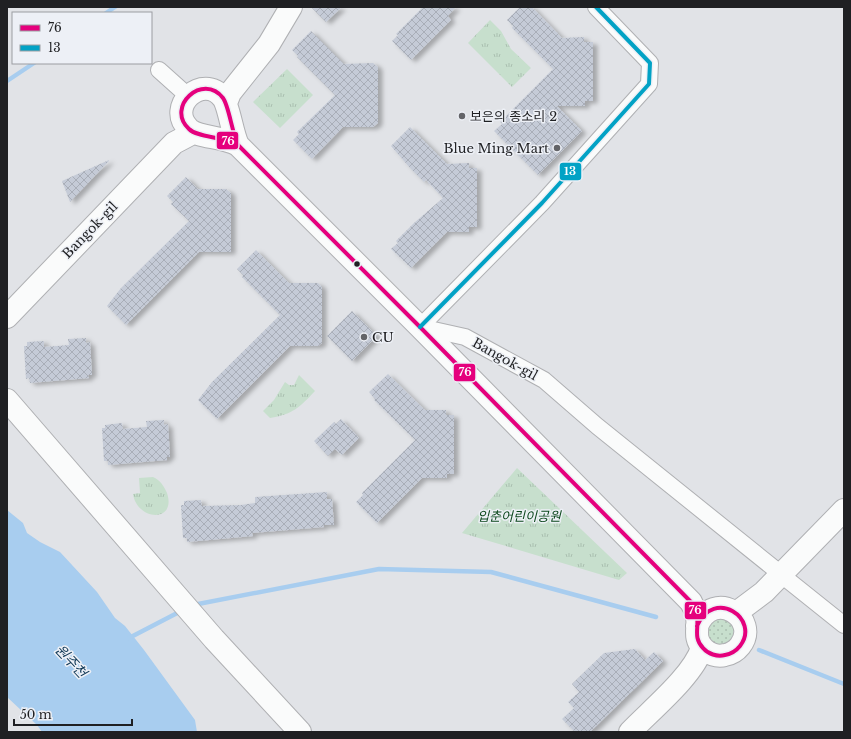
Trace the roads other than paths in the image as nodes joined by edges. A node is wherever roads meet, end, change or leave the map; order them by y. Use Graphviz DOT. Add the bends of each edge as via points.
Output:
graph roads {
  1 [pos="274,7"];
  2 [pos="291,7"];
  3 [pos="596,7"];
  4 [pos="159,70"];
  5 [pos="188,96"];
  6 [pos="222,102"];
  7 [pos="195,130"];
  8 [pos="238,145"];
  9 [pos="7,317"];
  10 [pos="420,327"];
  11 [pos="7,400"];
  12 [pos="844,510"];
  13 [pos="844,527"];
  14 [pos="785,577"];
  15 [pos="690,602"];
  16 [pos="712,609"];
  17 [pos="740,620"];
  18 [pos="844,625"];
  19 [pos="697,626"];
  20 [pos="709,652"];
  21 [pos="300,732"];
  22 [pos="630,732"];
  1 -- 6 [label="street" via="259,35 221,83"];
  2 -- 6 [label="street" via="273,37"];
  3 -- 10 [label="street" via="650,63 649,84 542,203"];
  4 -- 5 [label="street"];
  5 -- 6 [label="street" via="197,90"];
  5 -- 7 [label="street" via="181,108"];
  6 -- 7 [label="street" via="222,128"];
  6 -- 8 [label="street"];
  7 -- 8 [label="street"];
  7 -- 9 [label="street, Bangok-gil" via="174,143"];
  8 -- 10 [label="street"];
  10 -- 14 [label="street, Bangok-gil" via="465,337 544,380 597,426"];
  10 -- 15 [label="street"];
  11 -- 21 [label="street" via="214,640"];
  12 -- 14 [label="street"];
  13 -- 14 [label="street"];
  14 -- 17 [label="street" via="764,592"];
  14 -- 18 [label="street, Bangok-gil"];
  15 -- 16 [label="street"];
  15 -- 19 [label="street" via="698,617"];
  16 -- 17 [label="street" via="726,608"];
  16 -- 19 [label="street"];
  17 -- 20 [label="street" via="745,635 737,650 730,654"];
  19 -- 20 [label="street" via="698,642"];
  20 -- 22 [label="street" via="699,659"];
}
